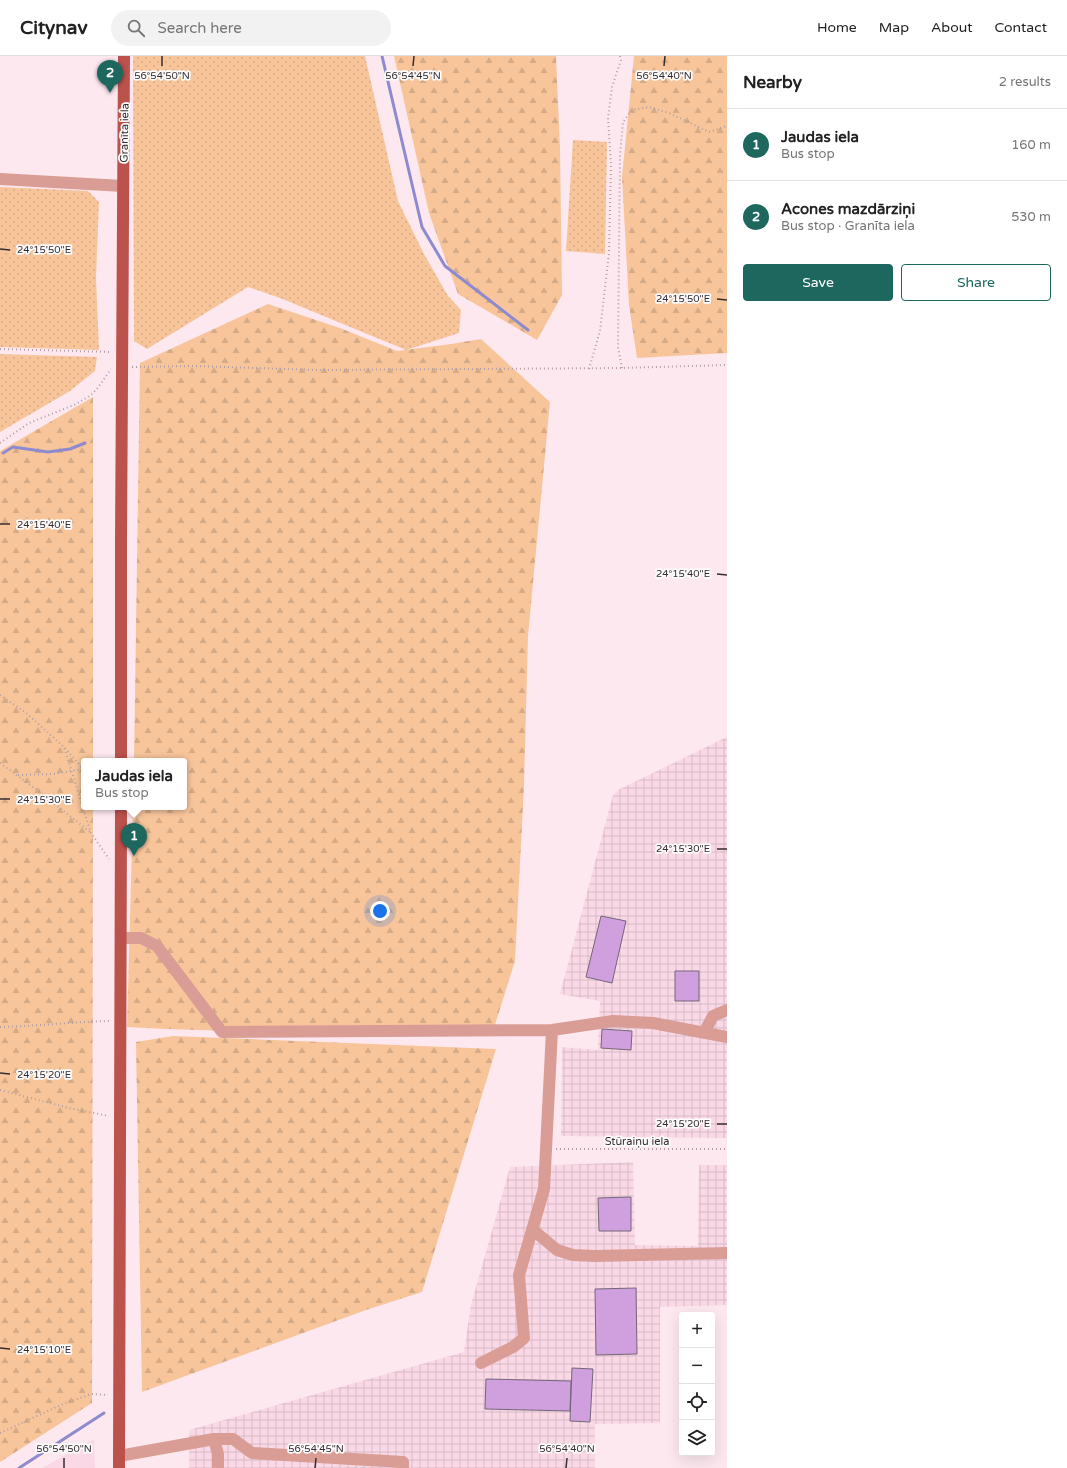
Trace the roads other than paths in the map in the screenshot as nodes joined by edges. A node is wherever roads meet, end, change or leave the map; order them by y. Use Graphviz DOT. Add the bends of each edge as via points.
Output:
graph roads {
  1 [pos="124,56"];
  2 [pos="0,179"];
  3 [pos="123,186"];
  4 [pos="121,758"];
  5 [pos="121,810"];
  6 [pos="121,938"];
  7 [pos="727,1010"];
  8 [pos="552,1030"];
  9 [pos="704,1032"];
  10 [pos="727,1037"];
  11 [pos="532,1229"];
  12 [pos="727,1253"];
  13 [pos="481,1364"];
  14 [pos="214,1439"];
  15 [pos="119,1462"];
  16 [pos="218,1468"];
  17 [pos="403,1468"];
  1 -- 3 [label="main road, Granīta iela"];
  2 -- 3 [label="street"];
  3 -- 4 [label="main road, Granīta iela"];
  5 -- 6 [label="main road"];
  6 -- 8 [label="street" via="141,938 157,946 222,1032"];
  6 -- 15 [label="main road"];
  7 -- 9 [label="street" via="713,1016"];
  8 -- 9 [label="street" via="613,1022 653,1023"];
  8 -- 11 [label="street" via="544,1189"];
  9 -- 10 [label="street"];
  11 -- 12 [label="street" via="557,1250 573,1255"];
  11 -- 13 [label="street" via="520,1275 524,1338 513,1347"];
  14 -- 15 [label="street"];
  14 -- 16 [label="street"];
  14 -- 17 [label="street" via="233,1439 252,1453 403,1462"];
}
